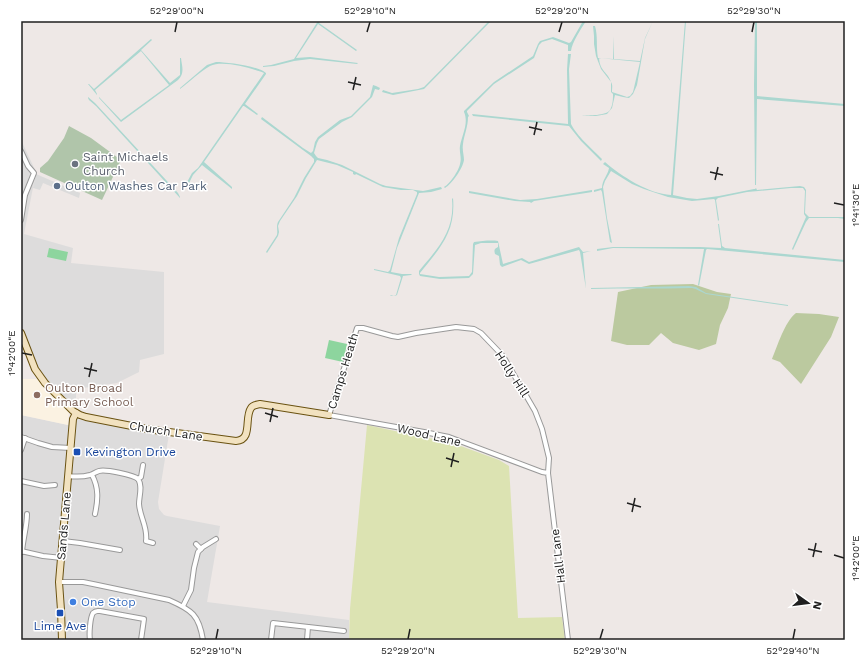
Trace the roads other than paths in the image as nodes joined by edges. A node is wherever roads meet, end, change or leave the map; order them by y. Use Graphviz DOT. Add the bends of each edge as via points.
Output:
graph roads {
  1 [pos="21,151"];
  2 [pos="23,195"];
  3 [pos="21,220"];
  4 [pos="357,328"];
  5 [pos="21,333"];
  6 [pos="76,413"];
  7 [pos="329,415"];
  8 [pos="23,438"];
  9 [pos="71,448"];
  10 [pos="21,450"];
  11 [pos="143,465"];
  12 [pos="548,473"];
  13 [pos="92,475"];
  14 [pos="68,476"];
  15 [pos="138,479"];
  16 [pos="21,481"];
  17 [pos="55,485"];
  18 [pos="27,514"];
  19 [pos="95,514"];
  20 [pos="216,539"];
  21 [pos="63,541"];
  22 [pos="153,543"];
  23 [pos="196,544"];
  24 [pos="113,549"];
  25 [pos="201,549"];
  26 [pos="120,550"];
  27 [pos="22,552"];
  28 [pos="112,554"];
  29 [pos="62,558"];
  30 [pos="60,582"];
  31 [pos="183,606"];
  32 [pos="145,613"];
  33 [pos="144,619"];
  34 [pos="308,627"];
  35 [pos="344,631"];
  36 [pos="62,640"];
  37 [pos="90,640"];
  38 [pos="141,640"];
  39 [pos="203,640"];
  40 [pos="271,640"];
  41 [pos="307,640"];
  42 [pos="568,640"];
  1 -- 2 [label="street" via="34,173"];
  2 -- 3 [label="street"];
  4 -- 7 [label="street, Camps Heath"];
  4 -- 12 [label="street, Holly Hill" via="398,337 456,327 474,329 481,333 503,356 535,411 542,429 548,458"];
  5 -- 6 [label="street, Church Lane" via="35,369 45,383"];
  6 -- 7 [label="street, Church Lane" via="147,429 236,441 244,438 251,408 255,405"];
  6 -- 9 [label="street, Sands Lane" via="73,419"];
  7 -- 12 [label="street, Wood Lane" via="449,437"];
  8 -- 9 [label="street" via="52,447"];
  8 -- 10 [label="street"];
  9 -- 14 [label="street, Sands Lane"];
  11 -- 15 [label="street" via="142,477"];
  12 -- 42 [label="street, Hall Lane"];
  13 -- 14 [label="street"];
  13 -- 15 [label="street" via="100,471 135,476"];
  13 -- 19 [label="street" via="98,493"];
  14 -- 21 [label="street, Sands Lane"];
  15 -- 22 [label="street" via="141,486 139,506 147,532 146,542"];
  16 -- 17 [label="street" via="44,486"];
  18 -- 27 [label="street"];
  20 -- 25 [label="street"];
  21 -- 24 [label="street"];
  21 -- 29 [label="street, Sands Lane"];
  23 -- 25 [label="street"];
  24 -- 26 [label="street"];
  24 -- 28 [label="street"];
  25 -- 31 [label="street" via="196,557 191,590"];
  27 -- 29 [label="street"];
  29 -- 30 [label="street, Sands Lane"];
  30 -- 31 [label="street" via="83,582 169,600"];
  30 -- 36 [label="street, Sands Lane"];
  31 -- 39 [label="street" via="198,619"];
  32 -- 33 [label="street"];
  33 -- 37 [label="street" via="96,611 91,618"];
  33 -- 38 [label="street"];
  34 -- 35 [label="street"];
  34 -- 40 [label="street" via="272,623"];
  34 -- 41 [label="street"];
}
